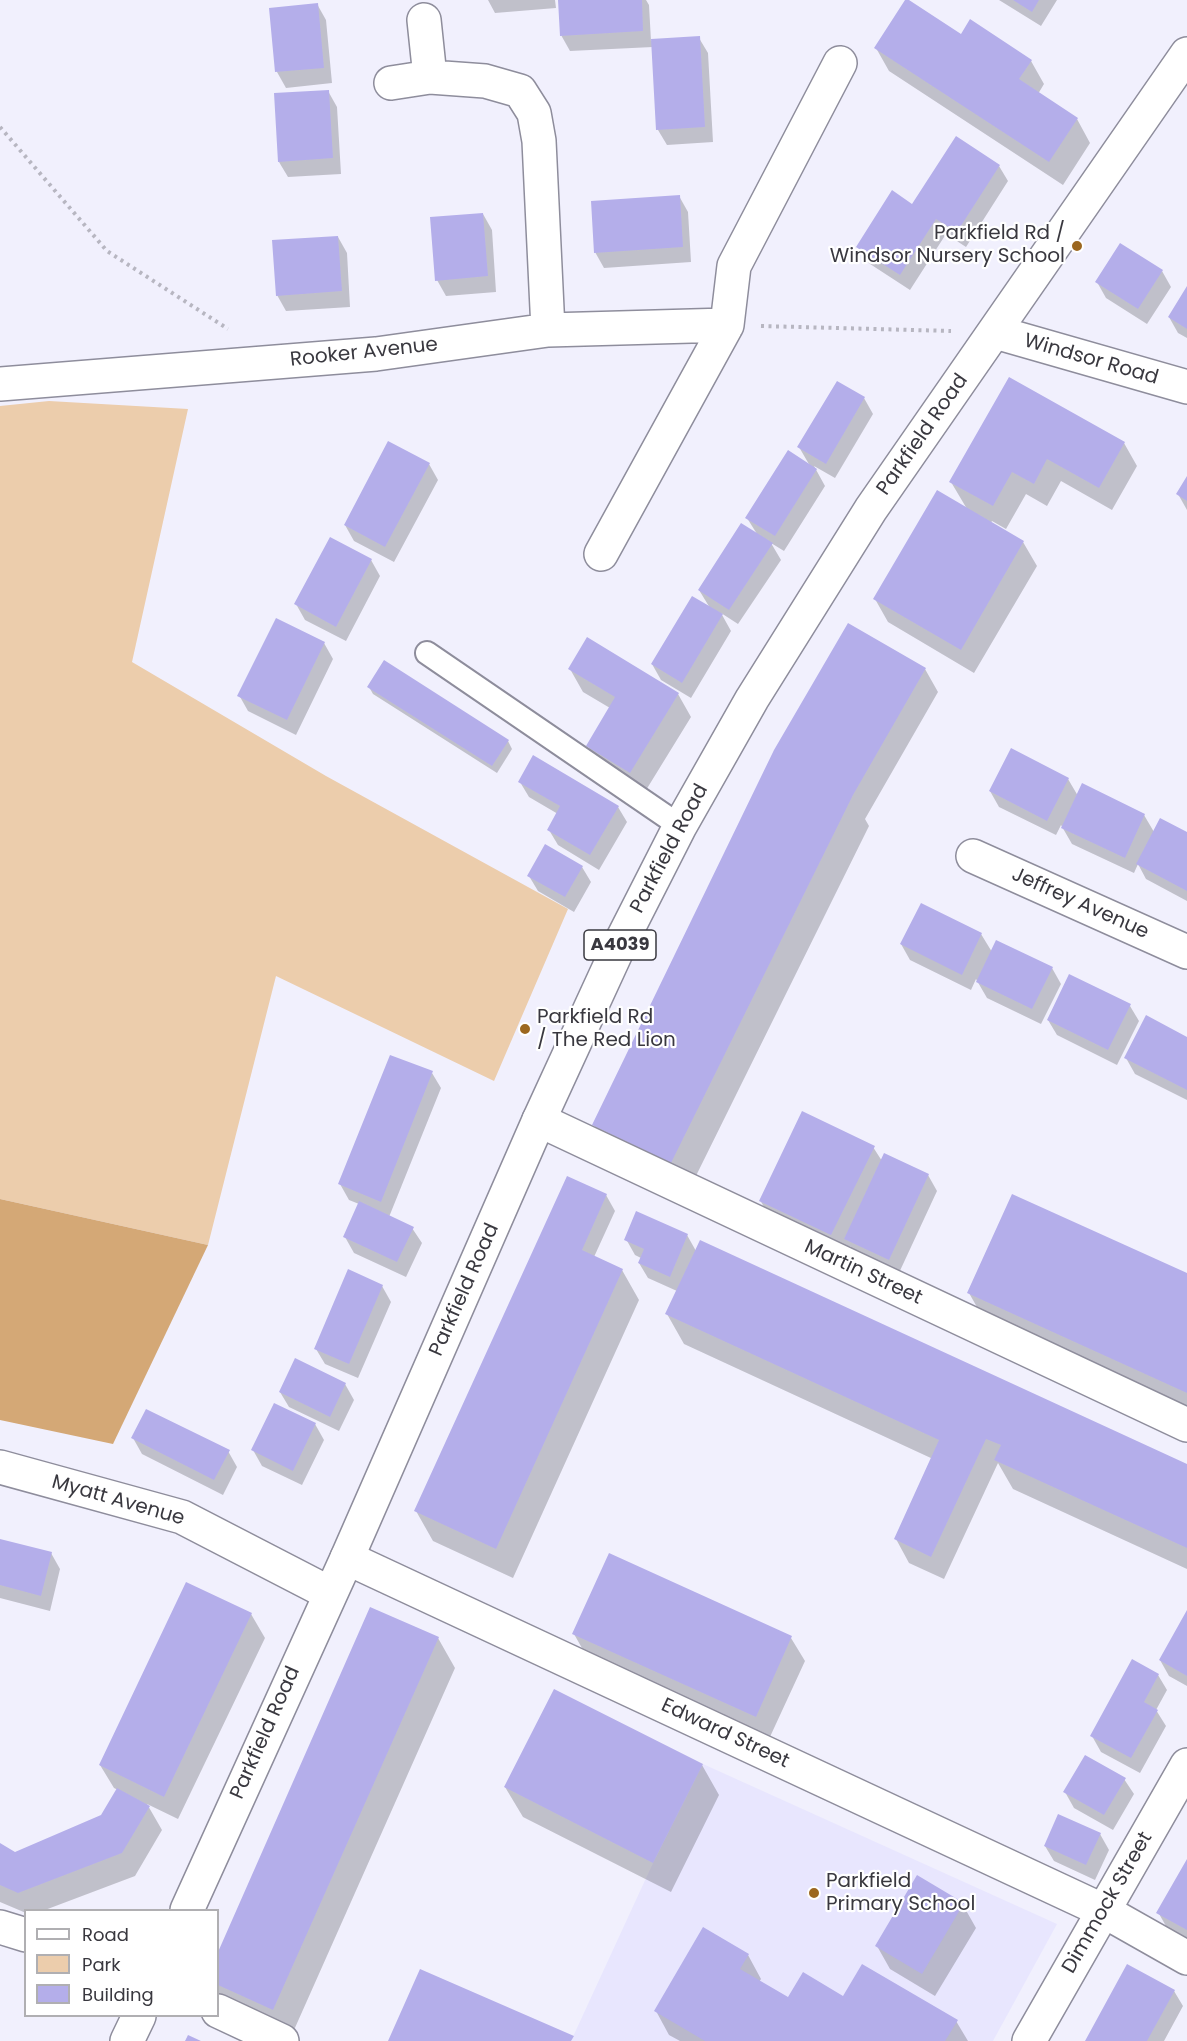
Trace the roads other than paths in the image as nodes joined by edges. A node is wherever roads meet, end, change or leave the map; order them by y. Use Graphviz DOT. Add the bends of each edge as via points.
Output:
graph roads {
  1 [pos="424,20"];
  2 [pos="1187,54"];
  3 [pos="840,63"];
  4 [pos="430,77"];
  5 [pos="391,83"];
  6 [pos="727,325"];
  7 [pos="548,330"];
  8 [pos="994,332"];
  9 [pos="0,384"];
  10 [pos="1187,387"];
  11 [pos="601,554"];
  12 [pos="427,653"];
  13 [pos="680,826"];
  14 [pos="973,856"];
  15 [pos="1187,952"];
  16 [pos="539,1120"];
  17 [pos="1187,1425"];
  18 [pos="0,1467"];
  19 [pos="347,1557"];
  20 [pos="329,1593"];
  21 [pos="1187,1765"];
  22 [pos="188,1909"];
  23 [pos="1104,1911"];
  24 [pos="0,1927"];
  25 [pos="24,1934"];
  26 [pos="1187,1958"];
  27 [pos="219,2011"];
  28 [pos="139,2017"];
  29 [pos="127,2041"];
  30 [pos="282,2041"];
  31 [pos="1029,2041"];
  1 -- 4 [label="street"];
  2 -- 8 [label="street, Parkfield Road / A4039"];
  3 -- 6 [label="street" via="734,266"];
  4 -- 5 [label="street"];
  4 -- 7 [label="street" via="485,81 520,91 534,112 539,141"];
  6 -- 7 [label="street, Rooker Avenue"];
  6 -- 11 [label="street"];
  7 -- 9 [label="street, Rooker Avenue" via="376,354"];
  8 -- 10 [label="street, Windsor Road"];
  8 -- 13 [label="street, Parkfield Road / A4039" via="872,508 752,699"];
  12 -- 13 [label="lane"];
  13 -- 16 [label="street, Parkfield Road / A4039" via="620,944"];
  14 -- 15 [label="street, Jeffrey Avenue"];
  16 -- 17 [label="street, Martin Street"];
  16 -- 19 [label="street, Parkfield Road / A4039"];
  18 -- 20 [label="street, Myatt Avenue" via="182,1517"];
  19 -- 20 [label="street, Parkfield Road / A4039"];
  19 -- 23 [label="street, Edward Street"];
  20 -- 22 [label="street, Parkfield Road / A4039"];
  21 -- 23 [label="street, Dimmock Street"];
  23 -- 26 [label="street, Edward Street"];
  23 -- 31 [label="street, Dimmock Street"];
  24 -- 25 [label="street"];
  27 -- 30 [label="street"];
  28 -- 29 [label="street"];
}
